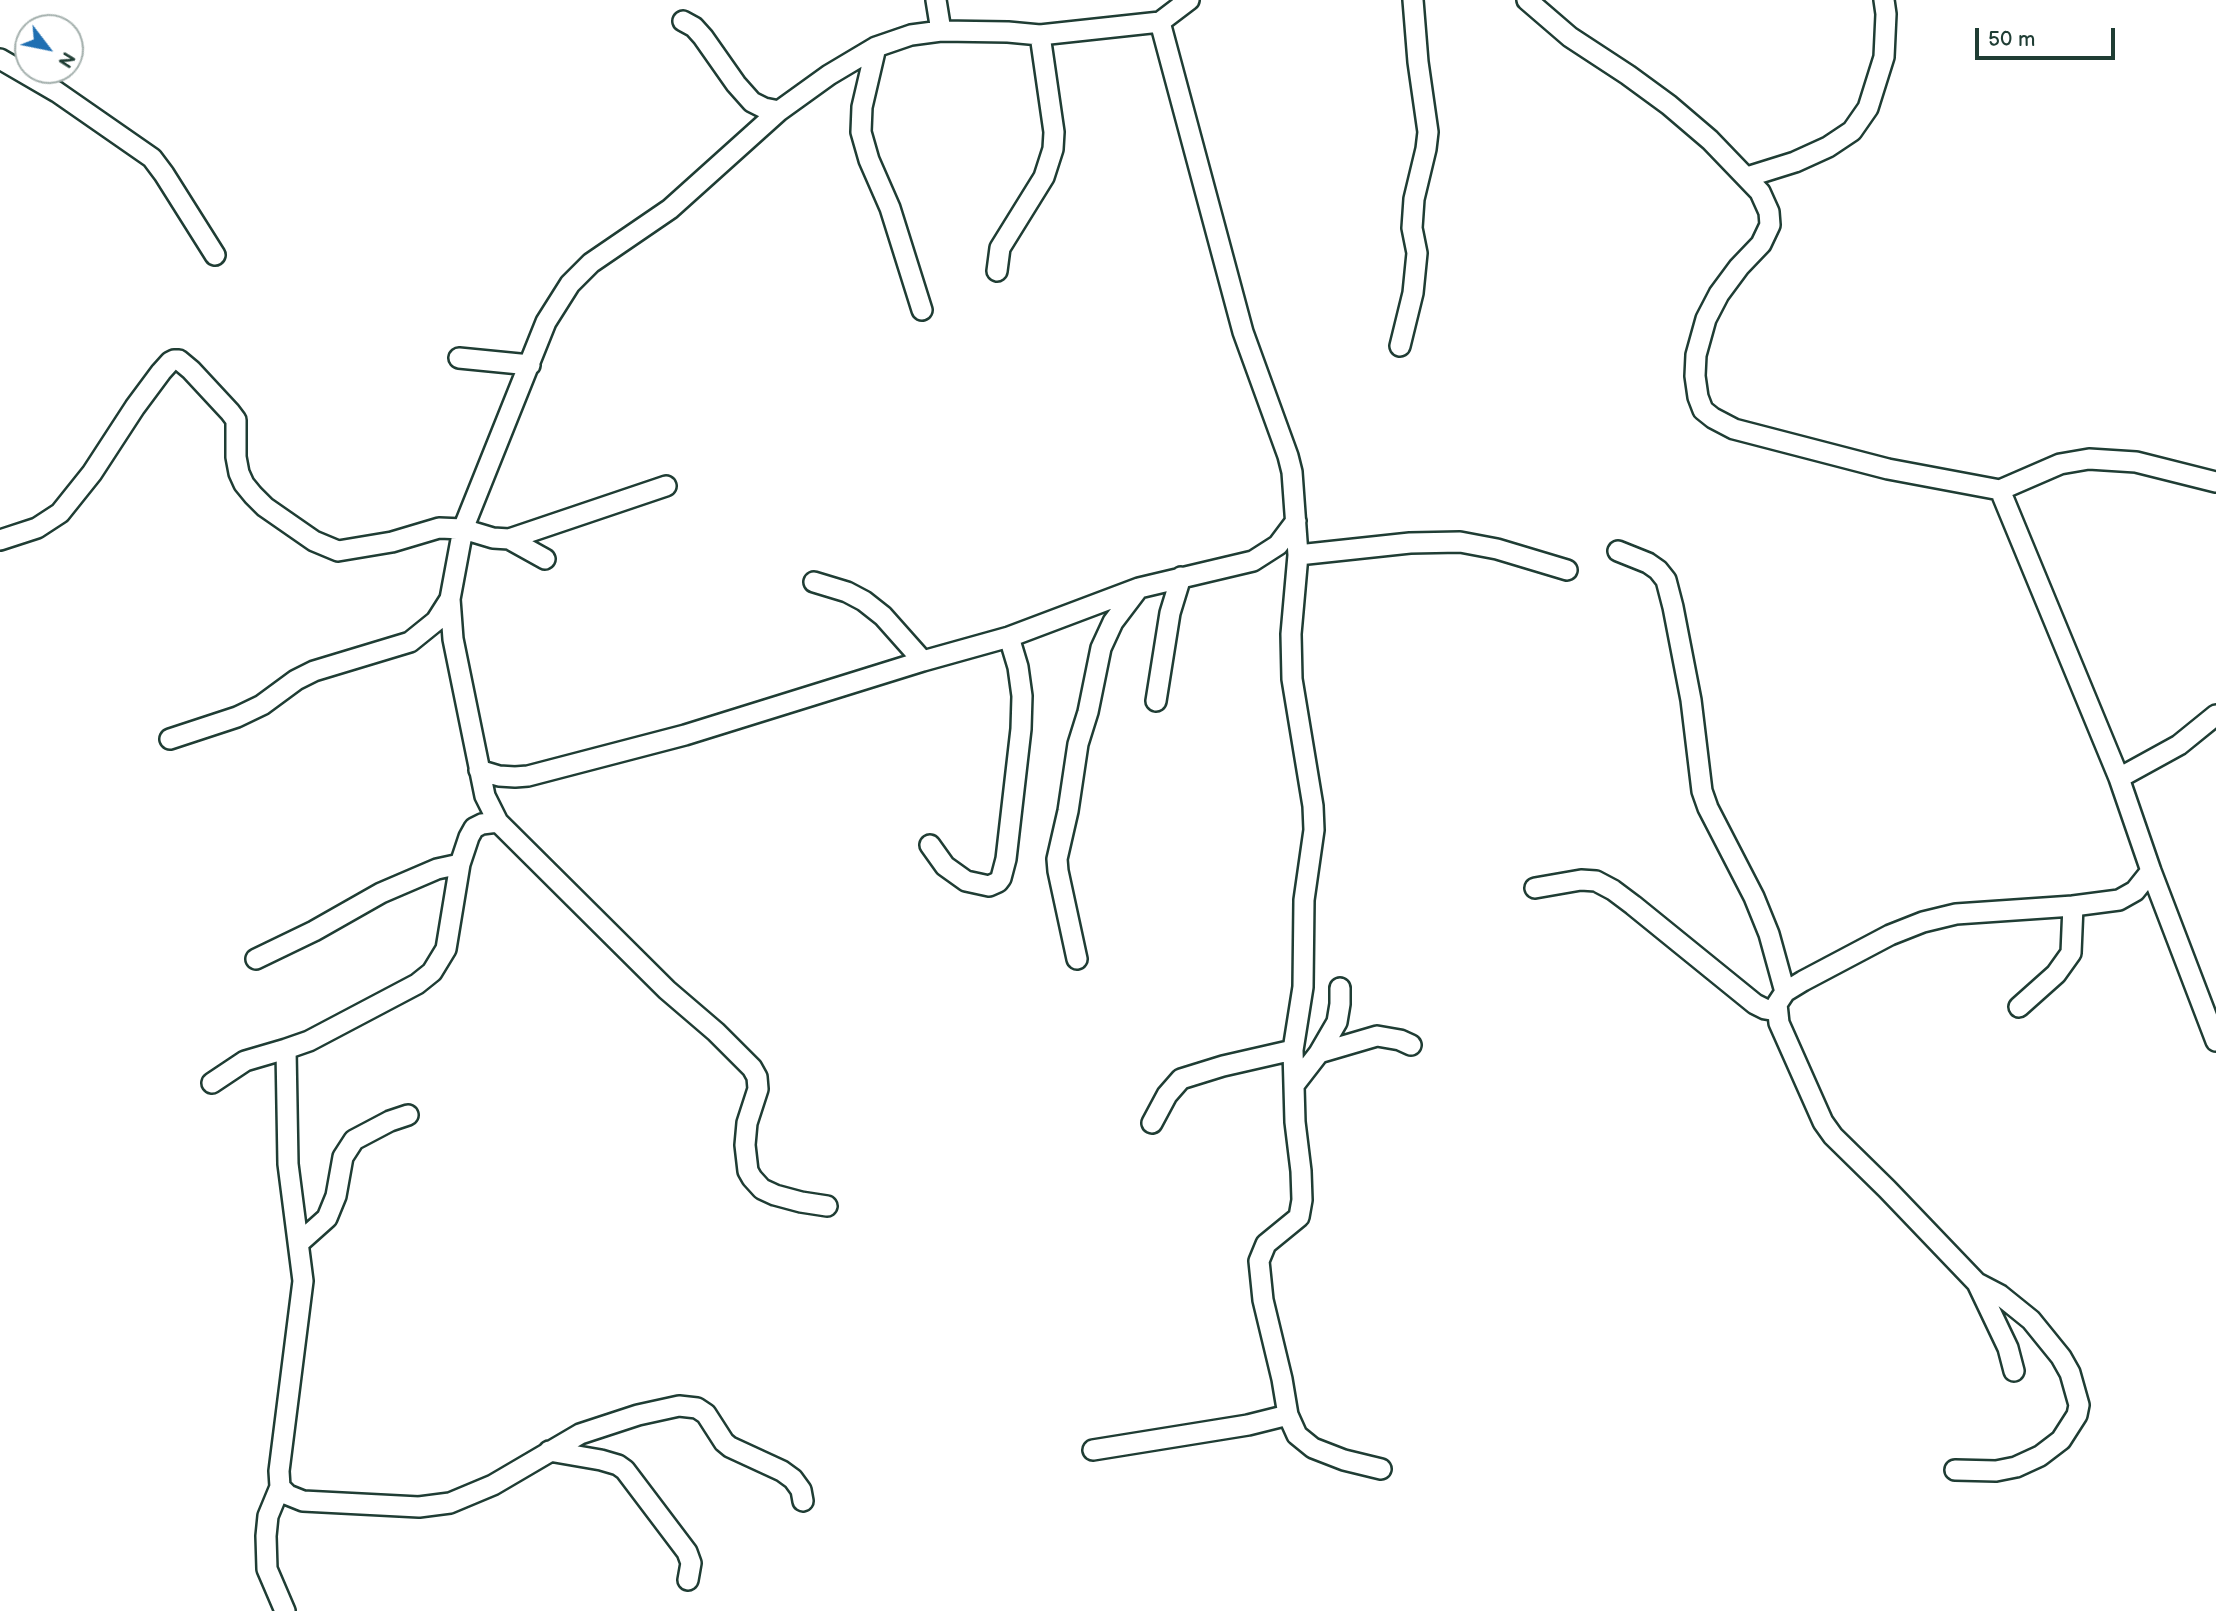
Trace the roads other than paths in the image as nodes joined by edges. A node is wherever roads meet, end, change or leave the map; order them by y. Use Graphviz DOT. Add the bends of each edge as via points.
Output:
graph roads {
  1 [pos="936,0"];
  2 [pos="1189,0"];
  3 [pos="1413,0"];
  4 [pos="1527,0"];
  5 [pos="1884,0"];
  6 [pos="683,21"];
  7 [pos="1160,22"];
  8 [pos="941,31"];
  9 [pos="1040,36"];
  10 [pos="876,47"];
  11 [pos="0,59"];
  12 [pos="779,111"];
  13 [pos="1747,177"];
  14 [pos="215,255"];
  15 [pos="997,271"];
  16 [pos="922,310"];
  17 [pos="1400,346"];
  18 [pos="460,358"];
  19 [pos="530,365"];
  20 [pos="2216,482"];
  21 [pos="666,486"];
  22 [pos="2000,490"];
  23 [pos="1296,521"];
  24 [pos="463,529"];
  25 [pos="509,539"];
  26 [pos="0,540"];
  27 [pos="1618,551"];
  28 [pos="1298,555"];
  29 [pos="545,559"];
  30 [pos="1567,570"];
  31 [pos="1181,577"];
  32 [pos="814,582"];
  33 [pos="1139,588"];
  34 [pos="450,599"];
  35 [pos="1009,637"];
  36 [pos="923,661"];
  37 [pos="1156,701"];
  38 [pos="2216,715"];
  39 [pos="170,739"];
  40 [pos="479,770"];
  41 [pos="2119,778"];
  42 [pos="498,822"];
  43 [pos="930,845"];
  44 [pos="460,864"];
  45 [pos="2151,871"];
  46 [pos="1535,888"];
  47 [pos="2073,906"];
  48 [pos="256,959"];
  49 [pos="1077,959"];
  50 [pos="1340,988"];
  51 [pos="1785,992"];
  52 [pos="2019,1007"];
  53 [pos="1777,1011"];
  54 [pos="2216,1041"];
  55 [pos="1411,1045"];
  56 [pos="286,1049"];
  57 [pos="1293,1050"];
  58 [pos="1319,1053"];
  59 [pos="212,1083"];
  60 [pos="1295,1084"];
  61 [pos="408,1115"];
  62 [pos="1152,1123"];
  63 [pos="827,1206"];
  64 [pos="299,1243"];
  65 [pos="1977,1283"];
  66 [pos="2014,1371"];
  67 [pos="1288,1415"];
  68 [pos="1093,1450"];
  69 [pos="549,1451"];
  70 [pos="1381,1469"];
  71 [pos="1955,1470"];
  72 [pos="280,1487"];
  73 [pos="803,1501"];
  74 [pos="688,1580"];
  75 [pos="285,1611"];
  1 -- 8 [label="street"];
  2 -- 7 [label="street"];
  3 -- 17 [label="street" via="1428,132 1414,199 1412,228 1417,253 1413,293"];
  4 -- 13 [label="street" via="1570,37 1669,105"];
  5 -- 13 [label="street" via="1884,57 1868,108 1852,131 1796,162"];
  6 -- 12 [label="street" via="703,37 752,102"];
  7 -- 9 [label="street"];
  7 -- 23 [label="street" via="1244,332 1288,456"];
  8 -- 9 [label="street"];
  8 -- 10 [label="street"];
  9 -- 15 [label="street" via="1053,149 1044,177 1000,248"];
  10 -- 12 [label="street"];
  10 -- 16 [label="street" via="861,132"];
  11 -- 14 [label="street" via="152,158"];
  12 -- 19 [label="street" via="670,209 601,256 570,284 546,321"];
  13 -- 22 [label="street" via="1760,192 1770,225 1706,319 1695,376 1703,410 1734,429 1888,469"];
  18 -- 19 [label="street"];
  19 -- 24 [label="street"];
  20 -- 22 [label="street" via="2136,462 2089,459 2060,464"];
  21 -- 25 [label="street"];
  22 -- 41 [label="street"];
  23 -- 28 [label="street"];
  23 -- 31 [label="street" via="1278,545 1253,561"];
  24 -- 25 [label="street"];
  24 -- 26 [label="street" via="439,528 338,551 314,541 265,507 244,484 236,457 236,421 191,370 174,360 60,513 37,528"];
  24 -- 34 [label="street"];
  25 -- 29 [label="street"];
  27 -- 51 [label="street" via="1648,563 1665,580 1691,700 1702,791 1759,909"];
  28 -- 30 [label="street" via="1460,542"];
  28 -- 57 [label="street" via="1292,679 1314,830 1304,900 1303,987"];
  31 -- 33 [label="street"];
  31 -- 37 [label="street" via="1170,613"];
  32 -- 36 [label="street" via="864,601"];
  33 -- 35 [label="street"];
  33 -- 49 [label="street" via="1113,622 1101,648 1057,859"];
  34 -- 39 [label="street" via="436,621 410,642 314,671 237,717"];
  34 -- 40 [label="street" via="453,639"];
  35 -- 36 [label="street"];
  35 -- 43 [label="street" via="1022,696 1021,729 1001,878 989,886 966,881 945,866"];
  36 -- 40 [label="street" via="685,735 528,776 499,776"];
  38 -- 41 [label="street" via="2179,745"];
  40 -- 42 [label="street"];
  41 -- 45 [label="street"];
  42 -- 44 [label="street" via="474,828"];
  42 -- 63 [label="street" via="752,1068 758,1089 745,1145 752,1178 775,1195"];
  44 -- 48 [label="street" via="381,893"];
  44 -- 56 [label="street" via="446,949 432,972 309,1041"];
  45 -- 47 [label="street" via="2135,891 2119,900"];
  45 -- 54 [label="street"];
  46 -- 53 [label="street" via="1596,881 1633,905 1755,1004"];
  47 -- 51 [label="street" via="1942,916 1891,935"];
  47 -- 52 [label="street" via="2071,953 2056,974"];
  50 -- 58 [label="street" via="1337,1022"];
  51 -- 53 [label="street"];
  53 -- 65 [label="street" via="1833,1136"];
  55 -- 58 [label="street" via="1377,1037"];
  56 -- 59 [label="street" via="245,1061"];
  56 -- 64 [label="street" via="288,1164"];
  57 -- 60 [label="street"];
  57 -- 62 [label="street" via="1181,1079"];
  58 -- 60 [label="street"];
  60 -- 67 [label="street" via="1300,1211 1294,1223 1266,1244 1259,1269"];
  61 -- 64 [label="street" via="354,1140 343,1157 327,1217"];
  64 -- 72 [label="street" via="302,1300"];
  65 -- 66 [label="street"];
  65 -- 71 [label="street" via="2012,1303 2053,1345 2070,1373 2079,1405 2061,1440 2040,1456 1996,1471"];
  67 -- 68 [label="street"];
  67 -- 70 [label="street" via="1297,1435 1313,1448"];
  69 -- 72 [label="street" via="493,1485 450,1503 419,1507 303,1501"];
  69 -- 73 [label="street" via="580,1434 639,1415 679,1406 697,1408 706,1413 730,1447 793,1479"];
  69 -- 74 [label="street" via="601,1460 625,1470 687,1552 691,1563"];
  72 -- 75 [label="street" via="268,1516 266,1558"];
}
